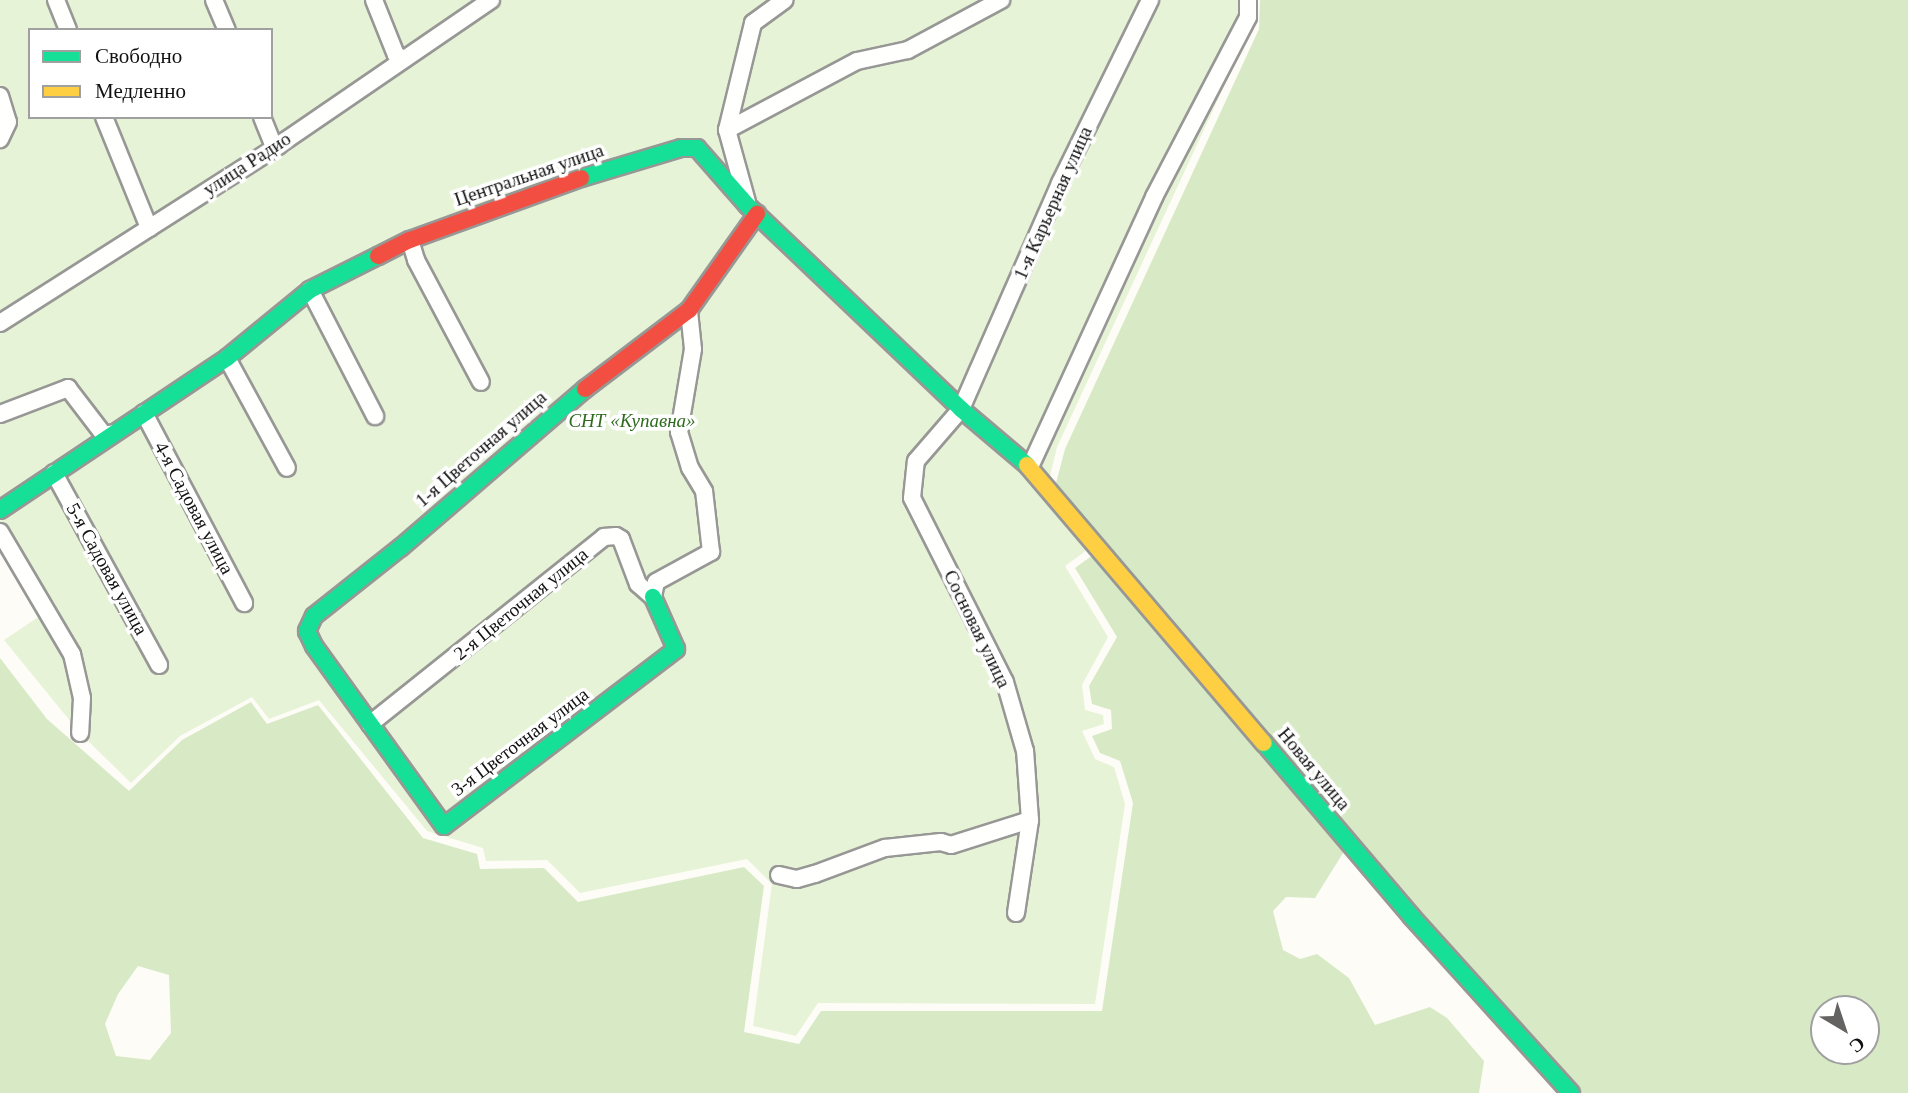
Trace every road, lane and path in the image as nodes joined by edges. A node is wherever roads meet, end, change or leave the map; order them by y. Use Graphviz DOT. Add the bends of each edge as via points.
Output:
graph roads {
  1 [pos="56,0"];
  2 [pos="214,0"];
  3 [pos="374,0"];
  4 [pos="785,0"];
  5 [pos="1001,0"];
  6 [pos="1150,0"];
  7 [pos="1248,0"];
  8 [pos="487,1"];
  9 [pos="67,28"];
  10 [pos="225,28"];
  11 [pos="404,59"];
  12 [pos="0,96"];
  13 [pos="105,119"];
  14 [pos="263,119"];
  15 [pos="727,130"];
  16 [pos="0,139"];
  17 [pos="274,147"];
  18 [pos="752,210"];
  19 [pos="149,228"];
  20 [pos="410,240"];
  21 [pos="310,290"];
  22 [pos="689,310"];
  23 [pos="0,323"];
  24 [pos="227,358"];
  25 [pos="481,382"];
  26 [pos="961,409"];
  27 [pos="0,414"];
  28 [pos="144,414"];
  29 [pos="375,416"];
  30 [pos="114,433"];
  31 [pos="1030,467"];
  32 [pos="287,468"];
  33 [pos="54,473"];
  34 [pos="0,510"];
  35 [pos="0,532"];
  36 [pos="653,597"];
  37 [pos="244,603"];
  38 [pos="159,665"];
  39 [pos="370,724"];
  40 [pos="80,733"];
  41 [pos="1030,820"];
  42 [pos="779,875"];
  43 [pos="1016,913"];
  44 [pos="1572,1093"];
  1 -- 9 [label="street"];
  2 -- 10 [label="street"];
  3 -- 11 [label="street" via="396,55"];
  4 -- 15 [label="street" via="753,23"];
  5 -- 15 [label="street" via="908,50 857,61"];
  6 -- 26 [label="street, 1-я Карьерная улица" via="1059,183"];
  7 -- 31 [label="street" via="1248,17 1154,197"];
  8 -- 11 [label="street, улица Радио"];
  11 -- 17 [label="street, улица Радио"];
  12 -- 16 [label="street" via="8,122"];
  13 -- 19 [label="street"];
  14 -- 17 [label="street"];
  15 -- 18 [label="street"];
  17 -- 19 [label="street, улица Радио"];
  18 -- 20 [label="street, Центральная улица" via="697,148 681,148 545,189"];
  18 -- 22 [label="street, 1-я Цветочная улица"];
  18 -- 26 [label="street, Центральная улица"];
  19 -- 23 [label="street, улица Радио"];
  20 -- 21 [label="street, Центральная улица"];
  20 -- 25 [label="street" via="415,260"];
  21 -- 24 [label="street, Центральная улица"];
  21 -- 29 [label="street"];
  22 -- 36 [label="street" via="693,349 679,432 690,468 705,491 711,552 656,582"];
  22 -- 39 [label="street, 1-я Цветочная улица" via="561,408 314,617 307,631 309,638"];
  24 -- 28 [label="street, Центральная улица"];
  24 -- 32 [label="street"];
  26 -- 31 [label="street, Центральная улица"];
  26 -- 41 [label="street, Сосновая улица" via="916,461 912,498 1005,682 1025,751"];
  27 -- 30 [label="street" via="68,388 104,435"];
  28 -- 30 [label="street, Центральная улица"];
  28 -- 37 [label="street, 4-я Садовая улица"];
  30 -- 33 [label="street, Центральная улица"];
  31 -- 44 [label="street, Новая улица" via="1412,917"];
  33 -- 34 [label="street, Центральная улица"];
  33 -- 38 [label="street, 5-я Садовая улица"];
  35 -- 40 [label="street" via="72,654 82,698"];
  36 -- 39 [label="street, 2-я Цветочная улица" via="638,584 621,539 604,537"];
  36 -- 39 [label="street, 3-я Цветочная улица" via="676,649 444,826"];
  41 -- 42 [label="street" via="951,845 885,848 797,879"];
  41 -- 43 [label="street, Сосновая улица"];
}
